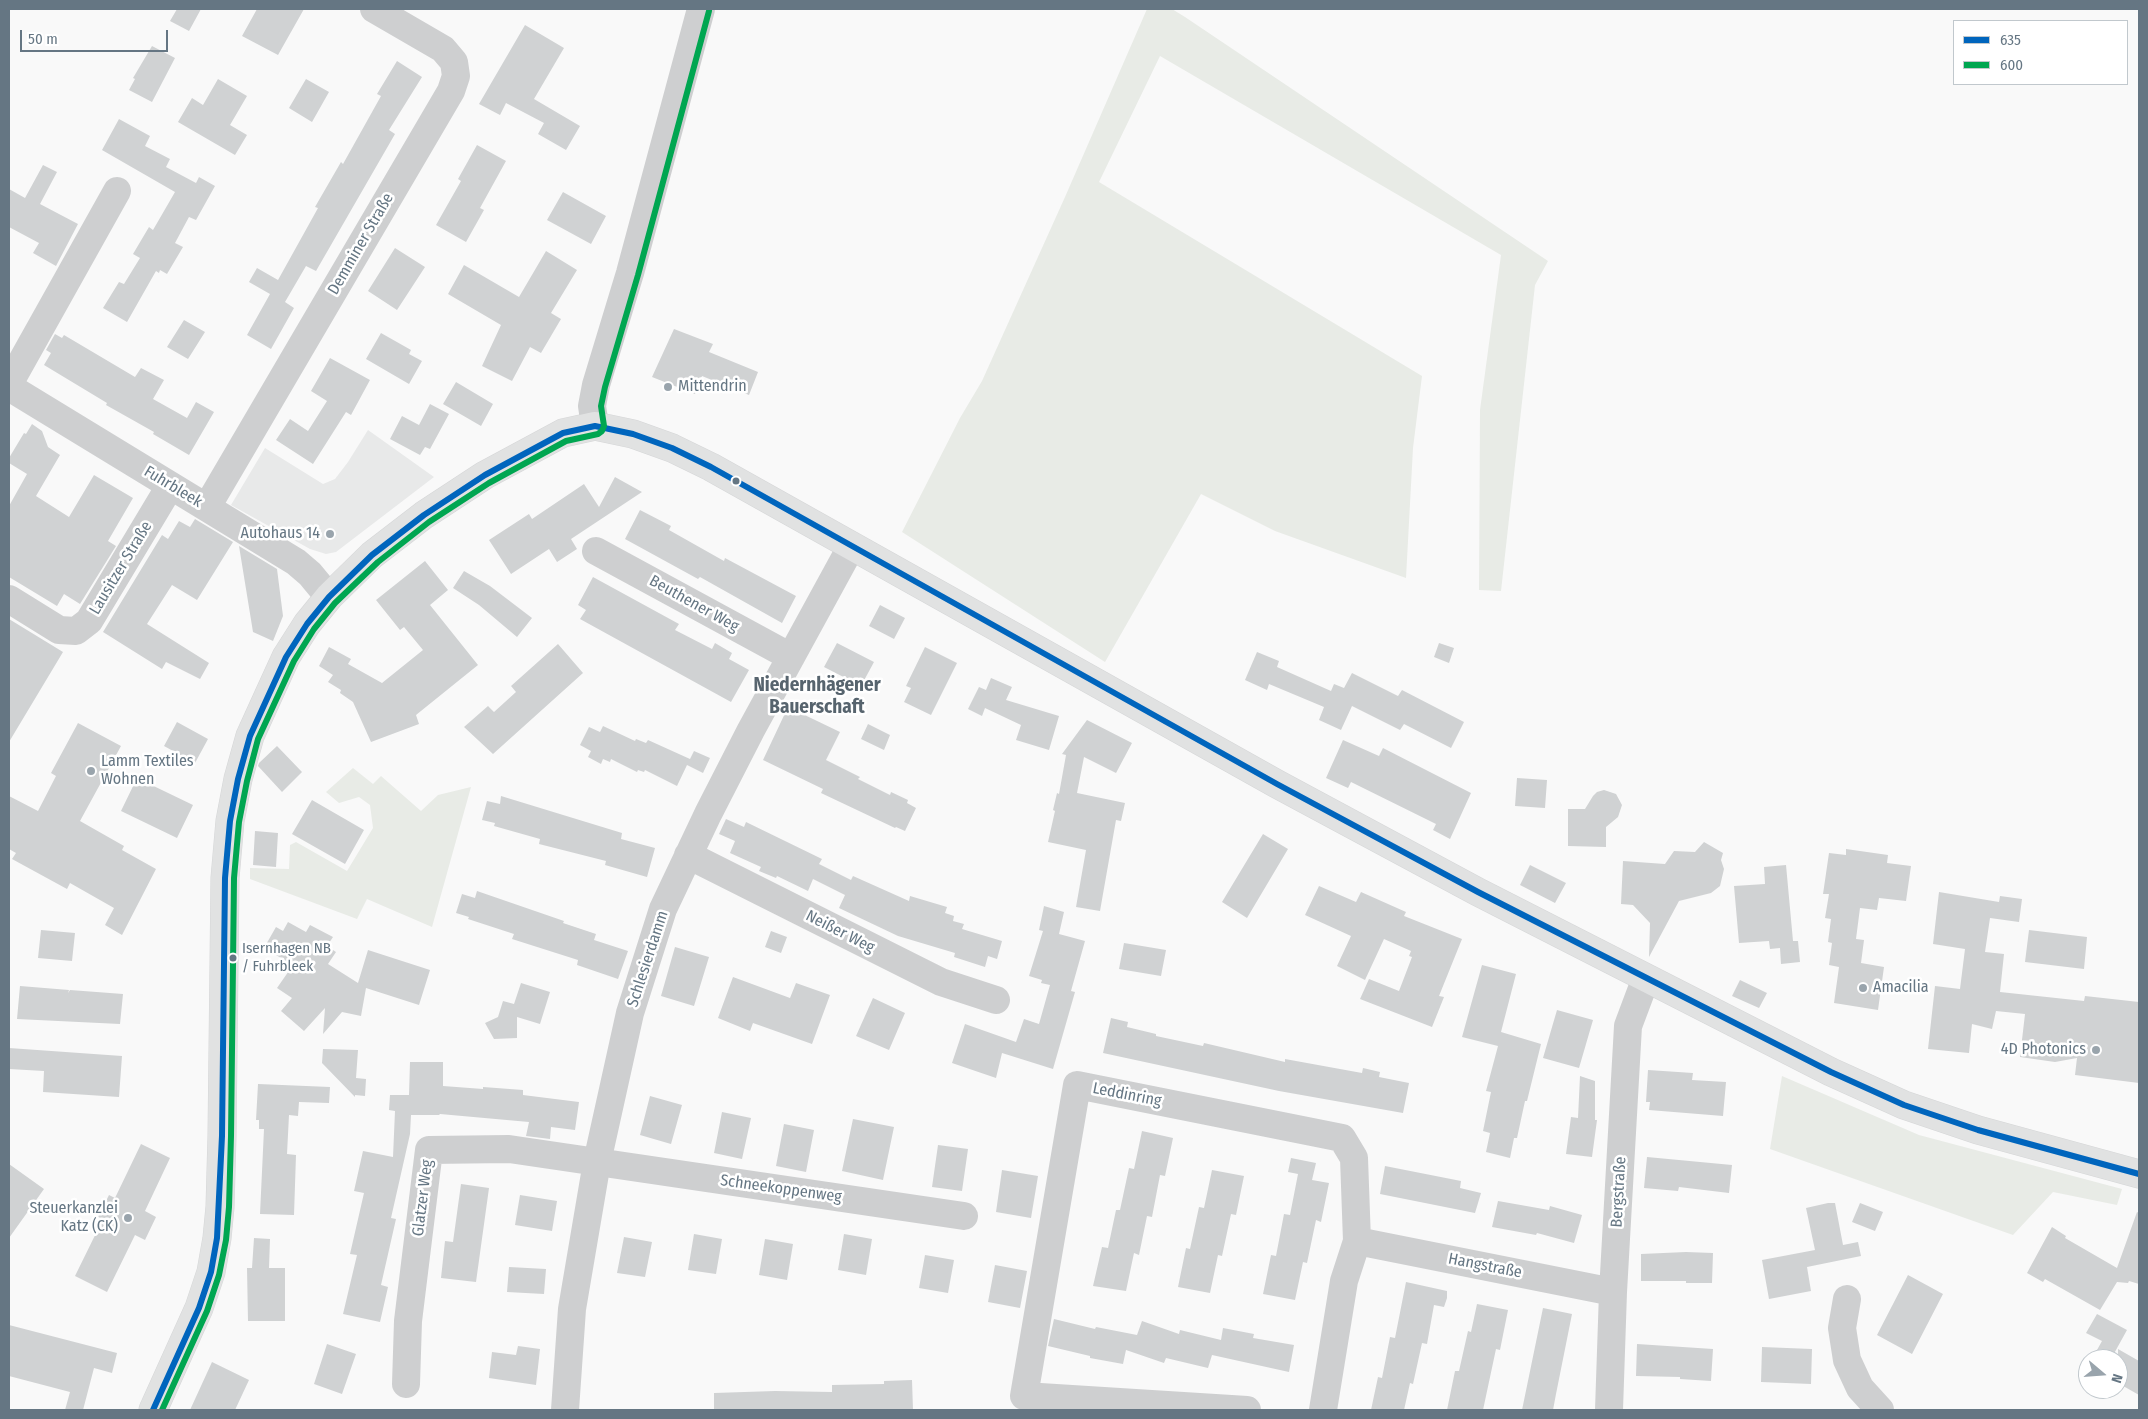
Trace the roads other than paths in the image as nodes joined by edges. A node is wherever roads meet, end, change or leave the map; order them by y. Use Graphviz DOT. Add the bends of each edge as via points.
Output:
graph roads {
  1 [pos="374,9"];
  2 [pos="701,9"];
  3 [pos="117,191"];
  4 [pos="9,385"];
  5 [pos="595,426"];
  6 [pos="170,486"];
  7 [pos="206,507"];
  8 [pos="851,547"];
  9 [pos="596,551"];
  10 [pos="329,597"];
  11 [pos="9,599"];
  12 [pos="791,657"];
  13 [pos="688,855"];
  14 [pos="1646,978"];
  15 [pos="996,1000"];
  16 [pos="597,1162"];
  17 [pos="2139,1174"];
  18 [pos="964,1216"];
  19 [pos="1357,1241"];
  20 [pos="1613,1292"];
  21 [pos="1847,1300"];
  22 [pos="406,1384"];
  23 [pos="153,1410"];
  24 [pos="564,1410"];
  25 [pos="1247,1410"];
  26 [pos="1323,1410"];
  27 [pos="1609,1410"];
  28 [pos="1880,1410"];
  1 -- 7 [label="street, Demminer Straße" via="443,49 454,62 456,76 451,91"];
  2 -- 5 [label="street" via="630,273 596,385 592,406"];
  3 -- 4 [label="street, Fuhrbleek"];
  4 -- 6 [label="street, Fuhrbleek"];
  5 -- 8 [label="main road" via="633,434 672,448"];
  5 -- 10 [label="main road" via="564,433 485,475 416,520 372,555"];
  6 -- 7 [label="street, Fuhrbleek"];
  6 -- 11 [label="street, Lausitzer Straße" via="89,621 76,631 59,630"];
  7 -- 10 [label="street, Fuhrbleek" via="296,562"];
  8 -- 12 [label="street, Schlesierdamm"];
  8 -- 14 [label="main road" via="1277,784"];
  9 -- 12 [label="street, Beuthener Weg"];
  10 -- 23 [label="main road" via="286,657 250,736 238,779 225,878 217,1238 211,1272 199,1308"];
  12 -- 13 [label="street, Schlesierdamm"];
  13 -- 15 [label="street, Neißer Weg" via="941,982"];
  13 -- 16 [label="street, Schlesierdamm" via="663,909 630,1013"];
  14 -- 17 [label="main road" via="1831,1072 1904,1105 1987,1132"];
  14 -- 20 [label="street, Bergstraße" via="1628,1026"];
  16 -- 18 [label="street, Schneekoppenweg"];
  16 -- 22 [label="street, Glatzer Weg" via="509,1149 429,1150 408,1321"];
  16 -- 24 [label="street, Schlesierdamm" via="572,1309"];
  19 -- 20 [label="street, Hangstraße"];
  19 -- 25 [label="street, Leddinring" via="1354,1158 1342,1138 1077,1085 1024,1396"];
  19 -- 26 [label="street, Leddinring" via="1344,1281"];
  20 -- 27 [label="street, Bergstraße"];
  21 -- 28 [label="street" via="1842,1328 1847,1360 1860,1388"];
}
